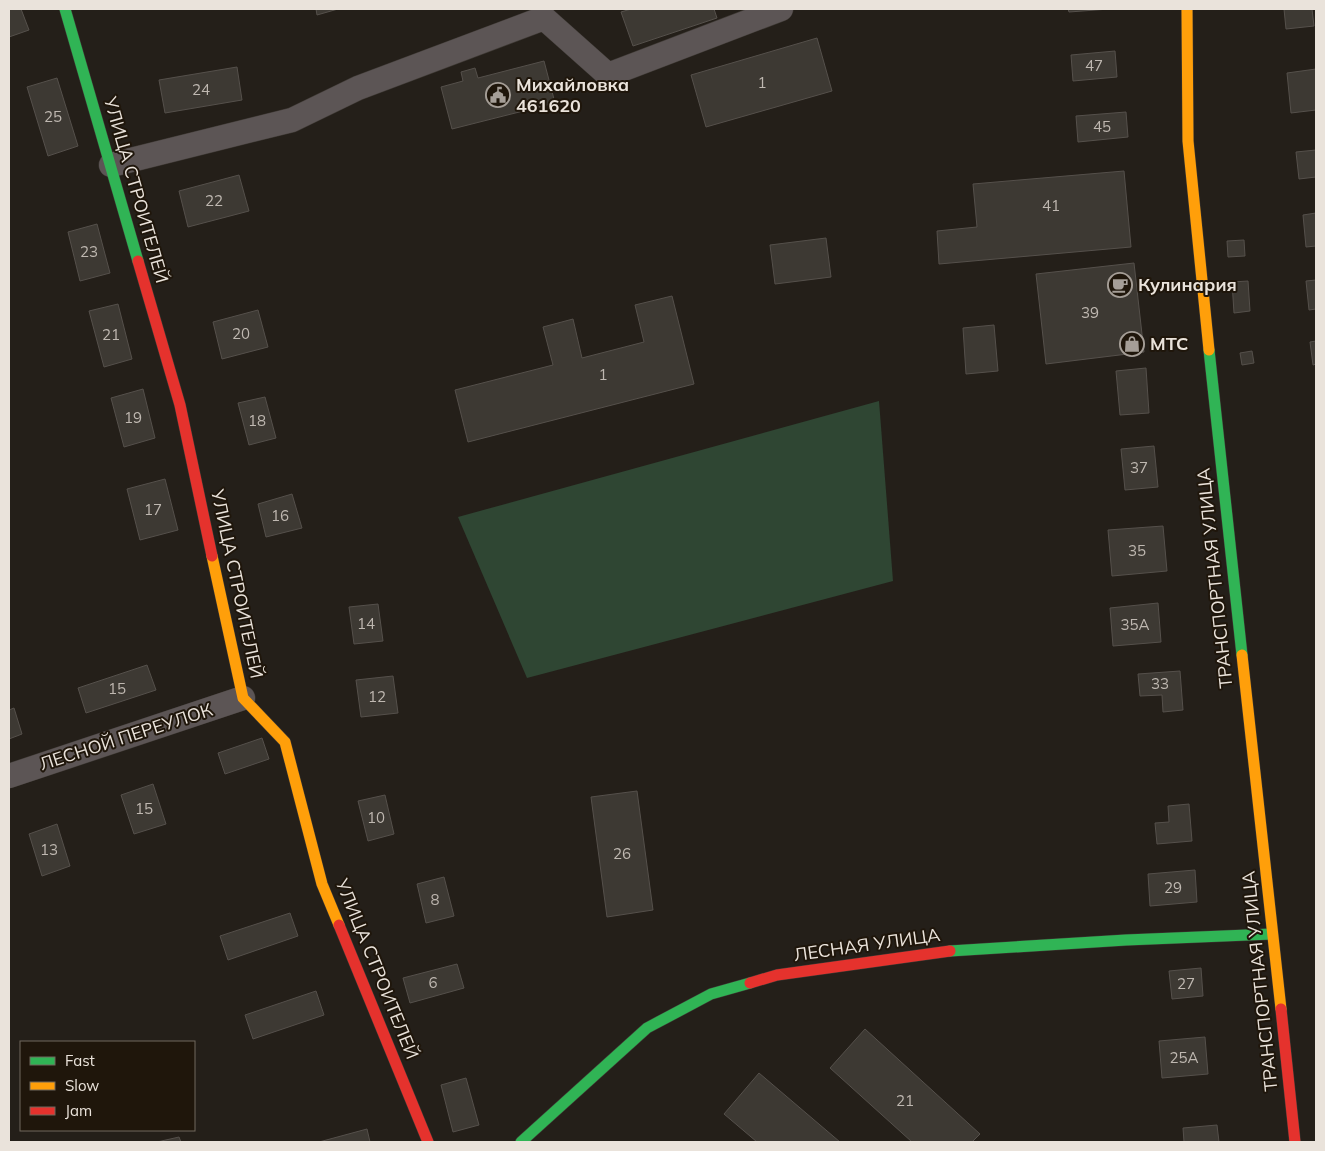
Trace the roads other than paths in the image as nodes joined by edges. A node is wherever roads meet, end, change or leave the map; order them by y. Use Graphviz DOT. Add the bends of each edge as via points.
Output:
graph roads {
  1 [pos="65,9"];
  2 [pos="781,9"];
  3 [pos="1187,9"];
  4 [pos="110,165"];
  5 [pos="243,698"];
  6 [pos="9,776"];
  7 [pos="1272,934"];
  8 [pos="428,1142"];
  9 [pos="521,1142"];
  10 [pos="1295,1142"];
  1 -- 4 [label="street, УЛИЦА СТРОИТЕЛЕЙ"];
  2 -- 4 [label="street" via="608,75 544,18 358,88 292,120"];
  3 -- 7 [label="street, ТРАНСПОРТНАЯ УЛИЦА" via="1188,141 1204,317"];
  4 -- 5 [label="street, УЛИЦА СТРОИТЕЛЕЙ" via="180,405"];
  5 -- 6 [label="street, ЛЕСНОЙ ПЕРЕУЛОК"];
  5 -- 8 [label="street, УЛИЦА СТРОИТЕЛЕЙ" via="284,742 322,884"];
  7 -- 9 [label="street, ЛЕСНАЯ УЛИЦА" via="943,951 777,975 712,994 648,1028"];
  7 -- 10 [label="street, ТРАНСПОРТНАЯ УЛИЦА"];
}
